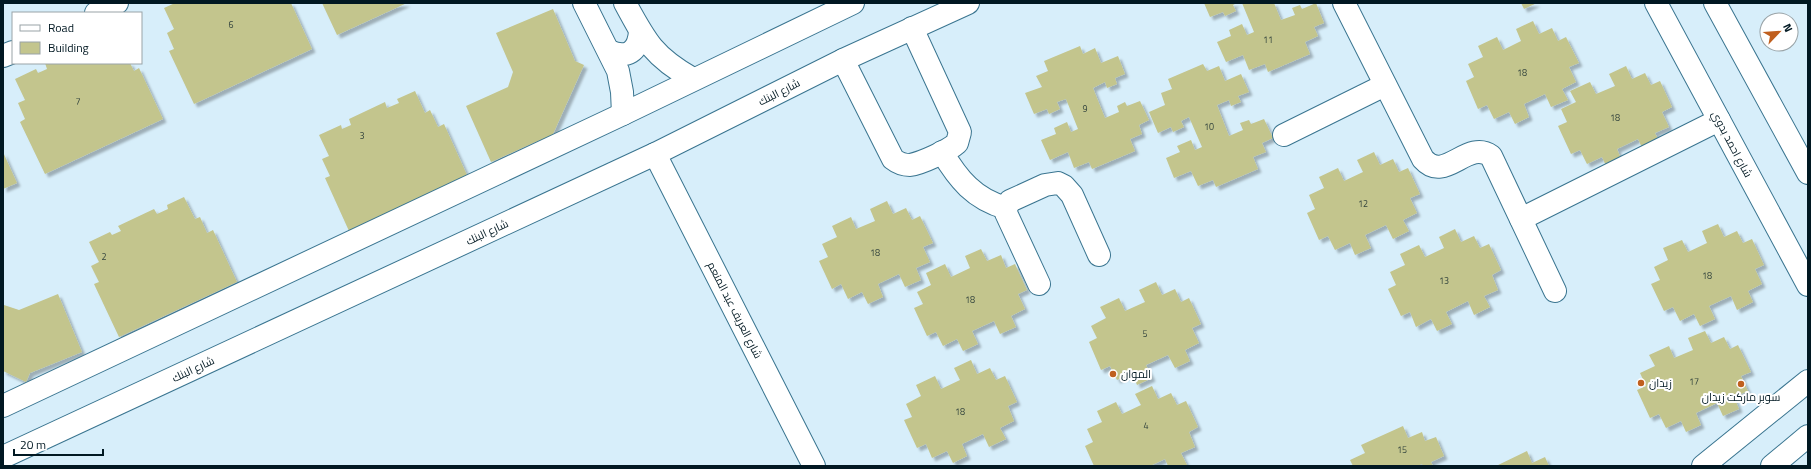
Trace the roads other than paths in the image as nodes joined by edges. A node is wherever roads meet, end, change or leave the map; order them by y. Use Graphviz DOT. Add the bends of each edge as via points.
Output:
graph roads {
  1 [pos="117,3"];
  2 [pos="584,3"];
  3 [pos="625,3"];
  4 [pos="853,3"];
  5 [pos="968,3"];
  6 [pos="1344,3"];
  7 [pos="1656,3"];
  8 [pos="1715,3"];
  9 [pos="98,12"];
  10 [pos="912,28"];
  11 [pos="640,32"];
  12 [pos="609,50"];
  13 [pos="843,60"];
  14 [pos="693,79"];
  15 [pos="1385,85"];
  16 [pos="623,114"];
  17 [pos="1719,120"];
  18 [pos="1284,135"];
  19 [pos="942,152"];
  20 [pos="656,154"];
  21 [pos="1808,173"];
  22 [pos="1006,208"];
  23 [pos="1522,219"];
  24 [pos="1099,255"];
  25 [pos="1806,275"];
  26 [pos="1039,284"];
  27 [pos="1555,290"];
  28 [pos="1808,381"];
  29 [pos="3,406"];
  30 [pos="1808,436"];
  31 [pos="1799,450"];
  32 [pos="3,457"];
  33 [pos="814,466"];
  34 [pos="1703,466"];
  35 [pos="1772,466"];
  1 -- 9 [label="street"];
  2 -- 12 [label="street"];
  3 -- 11 [label="street"];
  4 -- 14 [label="street"];
  5 -- 10 [label="street, شارع البنك"];
  6 -- 15 [label="street"];
  7 -- 17 [label="street, شارع احمد بدوي"];
  8 -- 21 [label="street"];
  10 -- 13 [label="street, شارع البنك"];
  10 -- 19 [label="street" via="960,132 957,143"];
  11 -- 12 [label="street" via="639,42 634,50 626,54 616,54"];
  11 -- 14 [label="street" via="654,52 673,68"];
  12 -- 16 [label="street" via="618,71"];
  13 -- 19 [label="street" via="893,159 910,164"];
  13 -- 20 [label="street, شارع البنك"];
  14 -- 16 [label="street"];
  15 -- 18 [label="street"];
  15 -- 23 [label="street" via="1428,164 1439,167 1472,153 1486,153 1495,162"];
  16 -- 29 [label="street"];
  17 -- 23 [label="street"];
  17 -- 25 [label="street, شارع احمد بدوي"];
  19 -- 22 [label="street" via="966,186 984,199"];
  20 -- 32 [label="street, شارع البنك"];
  20 -- 33 [label="street, شارع العريف عبد المنعم"];
  22 -- 24 [label="street" via="1010,201 1045,184 1058,183 1064,186 1072,195"];
  22 -- 26 [label="street" via="1008,218"];
  23 -- 27 [label="street"];
  28 -- 34 [label="street"];
  30 -- 31 [label="street"];
  31 -- 35 [label="street"];
}
